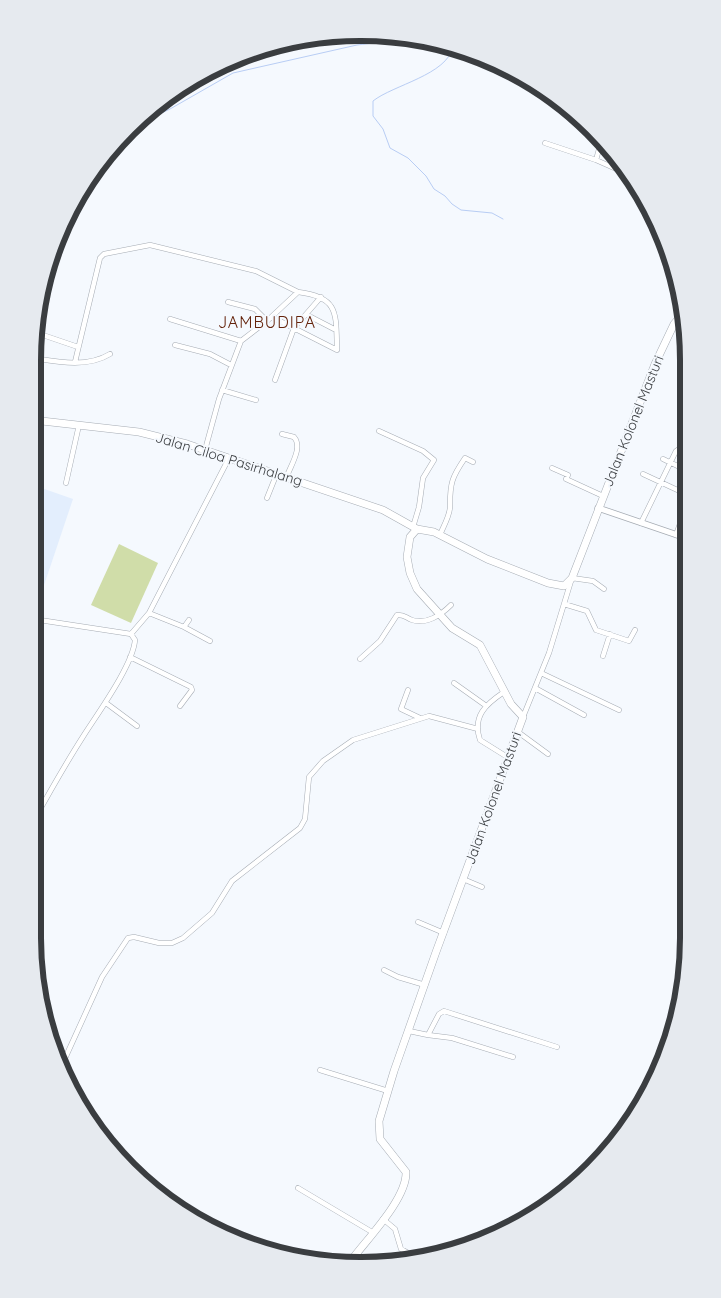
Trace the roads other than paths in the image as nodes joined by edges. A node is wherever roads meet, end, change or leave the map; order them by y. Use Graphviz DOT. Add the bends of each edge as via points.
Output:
graph roads {
  1 [pos="545,143"];
  2 [pos="599,148"];
  3 [pos="596,160"];
  4 [pos="616,169"];
  5 [pos="298,292"];
  6 [pos="322,297"];
  7 [pos="228,302"];
  8 [pos="307,315"];
  9 [pos="272,317"];
  10 [pos="170,319"];
  11 [pos="677,320"];
  12 [pos="267,321"];
  13 [pos="294,328"];
  14 [pos="336,330"];
  15 [pos="43,335"];
  16 [pos="241,341"];
  17 [pos="175,345"];
  18 [pos="78,346"];
  19 [pos="110,354"];
  20 [pos="41,359"];
  21 [pos="75,362"];
  22 [pos="231,365"];
  23 [pos="275,380"];
  24 [pos="222,390"];
  25 [pos="256,400"];
  26 [pos="41,421"];
  27 [pos="80,425"];
  28 [pos="379,430"];
  29 [pos="282,434"];
  30 [pos="205,450"];
  31 [pos="680,450"];
  32 [pos="229,458"];
  33 [pos="662,459"];
  34 [pos="473,462"];
  35 [pos="670,462"];
  36 [pos="680,467"];
  37 [pos="552,468"];
  38 [pos="277,473"];
  39 [pos="643,474"];
  40 [pos="287,476"];
  41 [pos="661,482"];
  42 [pos="66,483"];
  43 [pos="680,491"];
  44 [pos="603,496"];
  45 [pos="267,498"];
  46 [pos="598,508"];
  47 [pos="641,523"];
  48 [pos="680,524"];
  49 [pos="415,528"];
  50 [pos="440,535"];
  51 [pos="676,535"];
  52 [pos="680,536"];
  53 [pos="572,579"];
  54 [pos="604,589"];
  55 [pos="439,604"];
  56 [pos="564,604"];
  57 [pos="451,605"];
  58 [pos="149,613"];
  59 [pos="438,614"];
  60 [pos="41,619"];
  61 [pos="189,620"];
  62 [pos="184,627"];
  63 [pos="635,630"];
  64 [pos="131,634"];
  65 [pos="610,634"];
  66 [pos="210,641"];
  67 [pos="602,656"];
  68 [pos="130,657"];
  69 [pos="360,659"];
  70 [pos="541,673"];
  71 [pos="454,683"];
  72 [pos="535,688"];
  73 [pos="408,690"];
  74 [pos="504,692"];
  75 [pos="106,703"];
  76 [pos="485,705"];
  77 [pos="180,706"];
  78 [pos="619,710"];
  79 [pos="584,715"];
  80 [pos="523,717"];
  81 [pos="420,718"];
  82 [pos="138,726"];
  83 [pos="478,729"];
  84 [pos="518,732"];
  85 [pos="548,754"];
  86 [pos="509,758"];
  87 [pos="41,808"];
  88 [pos="463,878"];
  89 [pos="482,887"];
  90 [pos="418,922"];
  91 [pos="444,933"];
  92 [pos="384,970"];
  93 [pos="425,985"];
  94 [pos="409,1031"];
  95 [pos="428,1035"];
  96 [pos="558,1047"];
  97 [pos="513,1057"];
  98 [pos="65,1058"];
  99 [pos="320,1070"];
  100 [pos="388,1091"];
  101 [pos="298,1188"];
  102 [pos="383,1219"];
  103 [pos="372,1232"];
  104 [pos="408,1253"];
  105 [pos="354,1257"];
  1 -- 3 [label="street"];
  2 -- 3 [label="street"];
  3 -- 4 [label="street"];
  5 -- 6 [label="street"];
  5 -- 9 [label="street"];
  5 -- 18 [label="street" via="256,271 150,245 104,254 100,258"];
  6 -- 8 [label="street"];
  6 -- 14 [label="street" via="333,307"];
  7 -- 12 [label="street" via="255,309"];
  8 -- 13 [label="street"];
  8 -- 14 [label="street"];
  9 -- 12 [label="street"];
  9 -- 13 [label="street"];
  10 -- 16 [label="street"];
  11 -- 44 [label="main road, Jalan Kolonel Masturi" via="655,364"];
  12 -- 16 [label="street"];
  13 -- 14 [label="street" via="337,350"];
  13 -- 23 [label="street"];
  15 -- 18 [label="street"];
  16 -- 22 [label="street"];
  17 -- 22 [label="street" via="210,354"];
  18 -- 21 [label="street"];
  19 -- 21 [label="street" via="101,359"];
  20 -- 21 [label="street"];
  22 -- 24 [label="street"];
  24 -- 25 [label="street"];
  24 -- 30 [label="street"];
  26 -- 27 [label="main road, Jalan Ciloa Pasirhalang"];
  27 -- 30 [label="main road, Jalan Ciloa Pasirhalang" via="161,436"];
  27 -- 42 [label="street"];
  28 -- 49 [label="street" via="423,450 434,460 423,478"];
  29 -- 40 [label="street" via="294,437 298,442"];
  30 -- 32 [label="main road, Jalan Ciloa Pasirhalang"];
  31 -- 35 [label="street"];
  32 -- 38 [label="main road, Jalan Ciloa Pasirhalang"];
  32 -- 58 [label="street"];
  33 -- 35 [label="street"];
  34 -- 50 [label="street" via="465,458 452,479 450,507"];
  35 -- 36 [label="street"];
  35 -- 41 [label="street"];
  37 -- 44 [label="street" via="568,475 566,479"];
  38 -- 40 [label="main road, Jalan Ciloa Pasirhalang"];
  38 -- 45 [label="street"];
  39 -- 41 [label="street"];
  40 -- 49 [label="main road, Jalan Ciloa Pasirhalang" via="383,510"];
  41 -- 43 [label="street"];
  41 -- 47 [label="street"];
  44 -- 46 [label="main road, Jalan Kolonel Masturi"];
  46 -- 47 [label="street"];
  46 -- 53 [label="main road, Jalan Kolonel Masturi"];
  47 -- 51 [label="street"];
  48 -- 51 [label="street"];
  49 -- 50 [label="main road"];
  49 -- 59 [label="main road, Jalan Kolonel Masturi" via="409,541 408,568 417,589"];
  50 -- 53 [label="main road" via="487,559 548,583 564,586"];
  51 -- 52 [label="street"];
  53 -- 54 [label="street" via="593,581"];
  53 -- 56 [label="street"];
  55 -- 59 [label="street"];
  56 -- 65 [label="street" via="587,611 595,629"];
  56 -- 70 [label="street"];
  57 -- 59 [label="street"];
  58 -- 62 [label="street"];
  58 -- 64 [label="street"];
  59 -- 69 [label="street" via="424,621 398,615 380,641"];
  59 -- 74 [label="main road, Jalan Kolonel Masturi" via="459,633 480,645"];
  60 -- 64 [label="street"];
  61 -- 62 [label="street"];
  62 -- 66 [label="street"];
  63 -- 65 [label="street" via="629,640"];
  64 -- 68 [label="street" via="134,643"];
  65 -- 67 [label="street"];
  68 -- 75 [label="street"];
  68 -- 77 [label="street" via="191,687"];
  70 -- 72 [label="street"];
  70 -- 78 [label="street"];
  71 -- 76 [label="street"];
  72 -- 79 [label="street"];
  72 -- 80 [label="street"];
  73 -- 81 [label="street" via="401,709"];
  74 -- 76 [label="street"];
  74 -- 80 [label="main road, Jalan Kolonel Masturi"];
  75 -- 82 [label="street"];
  75 -- 87 [label="street"];
  76 -- 83 [label="street"];
  80 -- 84 [label="main road, Jalan Kolonel Masturi"];
  81 -- 83 [label="street" via="432,716"];
  81 -- 98 [label="street" via="353,740 323,761 309,777 305,819 300,828 232,882 212,913 183,938 172,943 128,938 102,977"];
  83 -- 86 [label="street" via="480,740"];
  84 -- 85 [label="street"];
  84 -- 86 [label="main road, Jalan Kolonel Masturi"];
  86 -- 88 [label="main road, Jalan Kolonel Masturi"];
  88 -- 89 [label="street"];
  88 -- 91 [label="main road, Jalan Kolonel Masturi"];
  90 -- 91 [label="street"];
  91 -- 93 [label="main road, Jalan Kolonel Masturi"];
  92 -- 93 [label="street"];
  93 -- 94 [label="main road, Jalan Kolonel Masturi"];
  94 -- 95 [label="street"];
  94 -- 100 [label="main road, Jalan Kolonel Masturi"];
  95 -- 96 [label="street" via="444,1010"];
  95 -- 97 [label="street" via="452,1038"];
  99 -- 100 [label="street"];
  100 -- 102 [label="main road, Jalan Kolonel Masturi" via="378,1133 386,1148 405,1168 406,1176 405,1185"];
  101 -- 103 [label="street"];
  102 -- 103 [label="main road, Jalan Kolonel Masturi"];
  102 -- 104 [label="street" via="396,1232 401,1249"];
  103 -- 105 [label="main road, Jalan Kolonel Masturi"];
}
